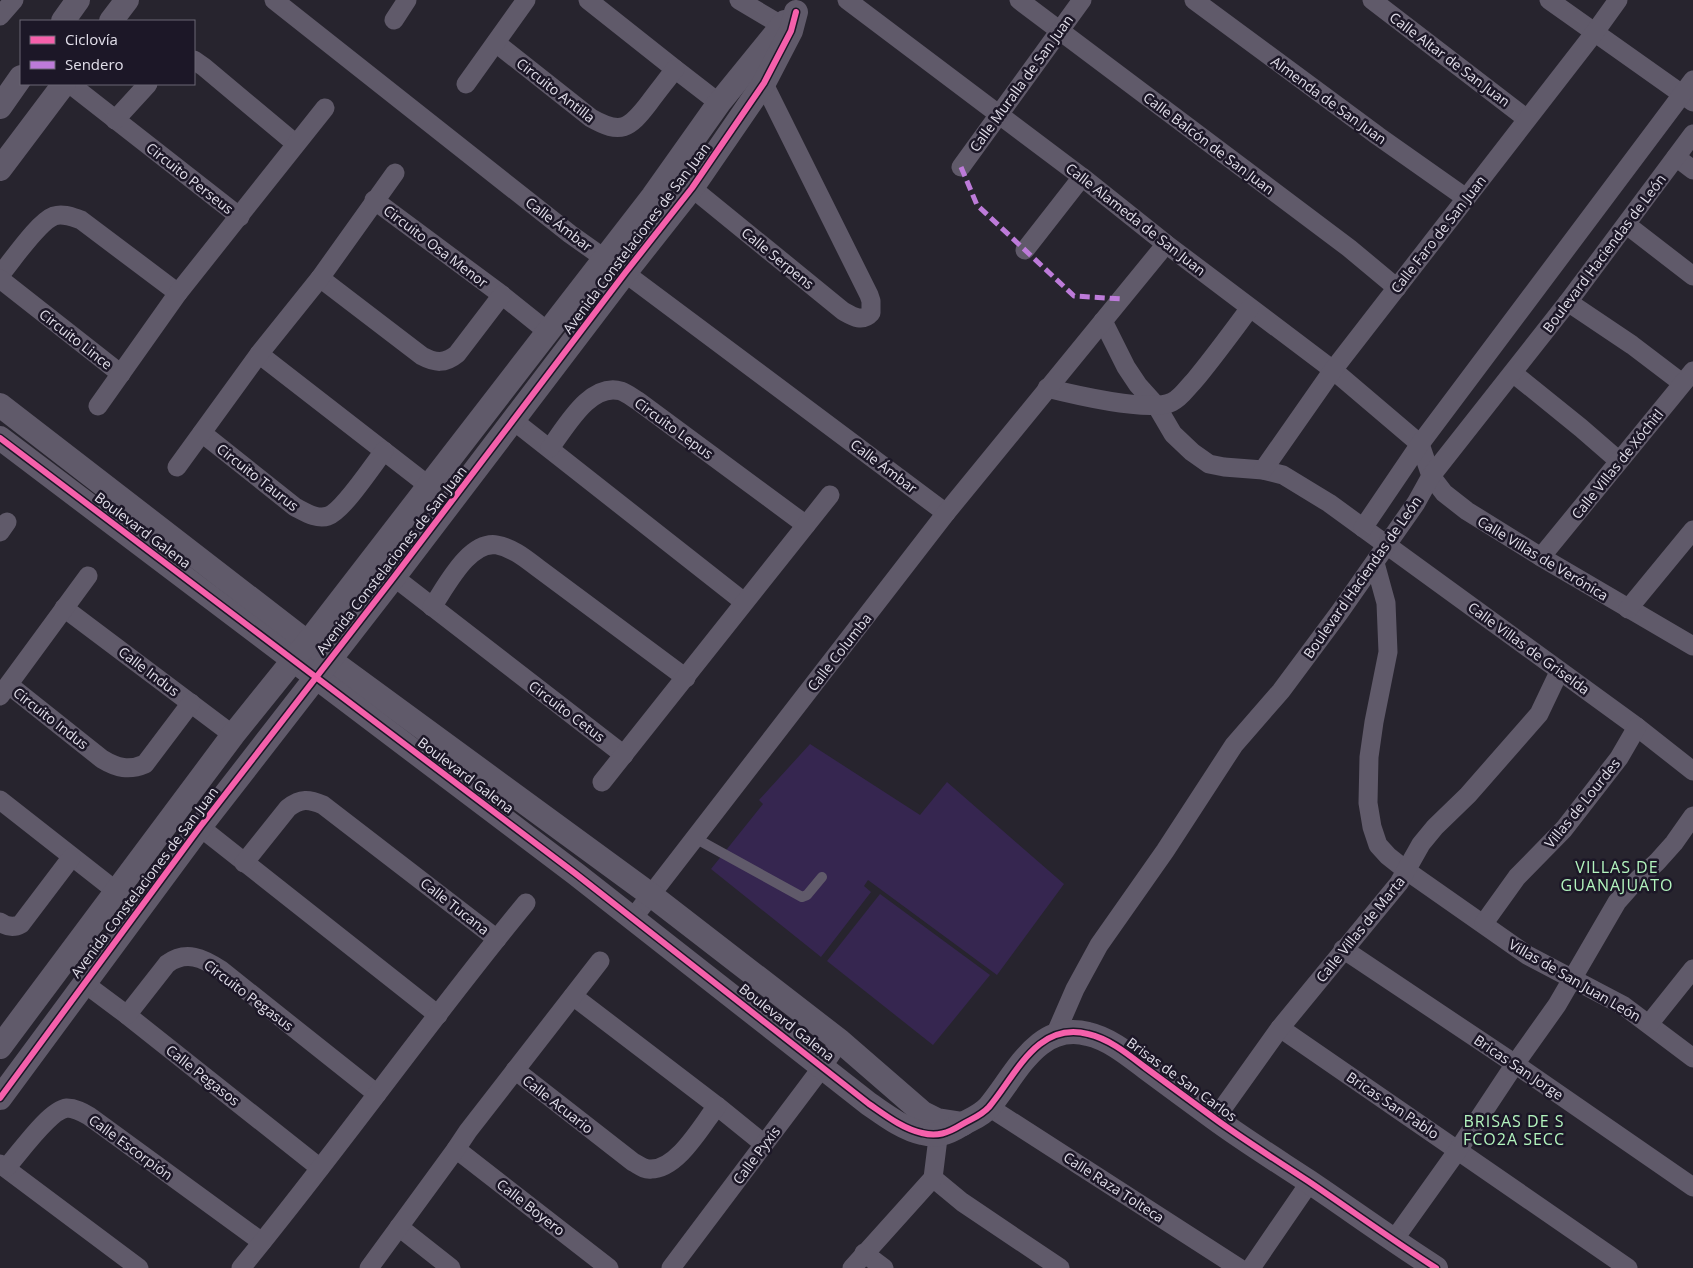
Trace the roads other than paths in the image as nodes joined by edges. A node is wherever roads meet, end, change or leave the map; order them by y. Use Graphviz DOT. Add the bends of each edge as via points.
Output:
graph roads {
  1 [pos="14,0"];
  2 [pos="78,0"];
  3 [pos="126,0"];
  4 [pos="274,0"];
  5 [pos="407,0"];
  6 [pos="526,0"];
  7 [pos="588,0"];
  8 [pos="739,0"];
  9 [pos="847,0"];
  10 [pos="1019,0"];
  11 [pos="1082,0"];
  12 [pos="1194,0"];
  13 [pos="1372,0"];
  14 [pos="1549,0"];
  15 [pos="1618,0"];
  16 [pos="0,16"];
  17 [pos="793,17"];
  18 [pos="63,20"];
  19 [pos="112,20"];
  20 [pos="394,20"];
  21 [pos="1059,31"];
  22 [pos="1595,32"];
  23 [pos="496,43"];
  24 [pos="195,61"];
  25 [pos="753,62"];
  26 [pos="675,69"];
  27 [pos="20,79"];
  28 [pos="1693,80"];
  29 [pos="764,83"];
  30 [pos="466,84"];
  31 [pos="63,85"];
  32 [pos="71,85"];
  33 [pos="147,85"];
  34 [pos="1687,99"];
  35 [pos="719,103"];
  36 [pos="0,107"];
  37 [pos="325,108"];
  38 [pos="999,115"];
  39 [pos="1527,119"];
  40 [pos="115,120"];
  41 [pos="1693,134"];
  42 [pos="296,144"];
  43 [pos="1676,157"];
  44 [pos="961,167"];
  45 [pos="0,169"];
  46 [pos="1693,170"];
  47 [pos="395,173"];
  48 [pos="1082,177"];
  49 [pos="692,188"];
  50 [pos="1466,198"];
  51 [pos="374,200"];
  52 [pos="240,217"];
  53 [pos="1627,225"];
  54 [pos="1166,244"];
  55 [pos="1025,250"];
  56 [pos="605,258"];
  57 [pos="625,273"];
  58 [pos="1693,276"];
  59 [pos="0,277"];
  60 [pos="320,278"];
  61 [pos="1396,288"];
  62 [pos="178,293"];
  63 [pos="502,295"];
  64 [pos="1568,302"];
  65 [pos="1250,308"];
  66 [pos="1103,321"];
  67 [pos="548,332"];
  68 [pos="259,354"];
  69 [pos="1333,370"];
  70 [pos="1512,373"];
  71 [pos="121,374"];
  72 [pos="1688,377"];
  73 [pos="1047,388"];
  74 [pos="0,405"];
  75 [pos="1156,405"];
  76 [pos="98,406"];
  77 [pos="514,420"];
  78 [pos="202,433"];
  79 [pos="0,438"];
  80 [pos="1420,444"];
  81 [pos="550,448"];
  82 [pos="384,451"];
  83 [pos="1619,461"];
  84 [pos="177,467"];
  85 [pos="1263,470"];
  86 [pos="1430,476"];
  87 [pos="429,486"];
  88 [pos="830,494"];
  89 [pos="946,513"];
  90 [pos="806,524"];
  91 [pos="1363,528"];
  92 [pos="1693,530"];
  93 [pos="1388,544"];
  94 [pos="1541,557"];
  95 [pos="1375,562"];
  96 [pos="88,576"];
  97 [pos="394,577"];
  98 [pos="744,602"];
  99 [pos="432,607"];
  100 [pos="64,608"];
  101 [pos="1628,609"];
  102 [pos="1693,646"];
  103 [pos="301,651"];
  104 [pos="323,668"];
  105 [pos="1560,672"];
  106 [pos="686,678"];
  107 [pos="4,690"];
  108 [pos="191,703"];
  109 [pos="1637,727"];
  110 [pos="233,735"];
  111 [pos="624,755"];
  112 [pos="1693,771"];
  113 [pos="602,782"];
  114 [pos="0,800"];
  115 [pos="1693,816"];
  116 [pos="200,827"];
  117 [pos="695,838"];
  118 [pos="71,858"];
  119 [pos="244,863"];
  120 [pos="1407,871"];
  121 [pos="822,877"];
  122 [pos="116,891"];
  123 [pos="651,895"];
  124 [pos="526,903"];
  125 [pos="633,918"];
  126 [pos="0,922"];
  127 [pos="1484,923"];
  128 [pos="497,939"];
  129 [pos="1343,949"];
  130 [pos="600,961"];
  131 [pos="1693,969"];
  132 [pos="1573,978"];
  133 [pos="84,984"];
  134 [pos="573,996"];
  135 [pos="127,1015"];
  136 [pos="438,1015"];
  137 [pos="1649,1024"];
  138 [pos="1280,1028"];
  139 [pos="1055,1035"];
  140 [pos="840,1041"];
  141 [pos="0,1047"];
  142 [pos="1693,1058"];
  143 [pos="1515,1064"];
  144 [pos="823,1066"];
  145 [pos="515,1070"];
  146 [pos="377,1094"];
  147 [pos="0,1098"];
  148 [pos="717,1106"];
  149 [pos="989,1107"];
  150 [pos="1215,1119"];
  151 [pos="936,1125"];
  152 [pos="764,1144"];
  153 [pos="456,1149"];
  154 [pos="1458,1150"];
  155 [pos="3,1166"];
  156 [pos="320,1168"];
  157 [pos="933,1178"];
  158 [pos="1310,1182"];
  159 [pos="1693,1187"];
  160 [pos="399,1226"];
  161 [pos="1393,1240"];
  162 [pos="262,1242"];
  163 [pos="864,1253"];
  164 [pos="605,1267"];
  165 [pos="139,1268"];
  166 [pos="241,1268"];
  167 [pos="369,1268"];
  168 [pos="451,1268"];
  169 [pos="671,1268"];
  170 [pos="852,1268"];
  171 [pos="884,1268"];
  172 [pos="1060,1268"];
  173 [pos="1239,1268"];
  174 [pos="1251,1268"];
  175 [pos="1436,1268"];
  176 [pos="1628,1268"];
  1 -- 16 [label="street"];
  2 -- 18 [label="street"];
  3 -- 19 [label="street"];
  4 -- 56 [label="street, Calle Ámbar" via="570,234"];
  5 -- 20 [label="street"];
  6 -- 23 [label="street"];
  7 -- 26 [label="street"];
  8 -- 17 [label="street"];
  9 -- 38 [label="street, Calle Alameda de San Juan"];
  10 -- 21 [label="street, Calle Balcón de San Juan"];
  11 -- 21 [label="street, Calle Muralla de San Juan"];
  12 -- 50 [label="street, Almenda de San Juan"];
  13 -- 39 [label="street, Calle Altar de San Juan"];
  14 -- 22 [label="street"];
  15 -- 22 [label="street, Calle Faro de San Juan"];
  17 -- 25 [label="street, Avenida Constelaciones de San Juan"];
  17 -- 29 [label="street, Avenida Constelaciones de San Juan"];
  21 -- 38 [label="street, Calle Muralla de San Juan"];
  21 -- 61 [label="street, Calle Balcón de San Juan" via="1349,248"];
  22 -- 34 [label="street"];
  22 -- 39 [label="street, Calle Faro de San Juan"];
  23 -- 26 [label="street, Circuito Antilla" via="591,118 613,128 635,122"];
  23 -- 30 [label="street"];
  24 -- 42 [label="street"];
  25 -- 29 [label="street"];
  25 -- 35 [label="street, Avenida Constelaciones de San Juan"];
  26 -- 35 [label="street"];
  27 -- 36 [label="street"];
  28 -- 34 [label="street, Boulevard Haciendas de León"];
  29 -- 49 [label="street, Avenida Constelaciones de San Juan"];
  29 -- 49 [label="street, Calle Serpens" via="869,295 871,313 861,319 853,317"];
  31 -- 45 [label="street"];
  32 -- 40 [label="street, Circuito Perseus"];
  33 -- 40 [label="street"];
  34 -- 80 [label="street, Boulevard Haciendas de León"];
  35 -- 56 [label="street, Avenida Constelaciones de San Juan"];
  37 -- 42 [label="street, Circuito Perseus"];
  38 -- 44 [label="street, Calle Muralla de San Juan"];
  38 -- 48 [label="street, Calle Alameda de San Juan"];
  39 -- 50 [label="street, Calle Faro de San Juan"];
  40 -- 52 [label="street, Circuito Perseus"];
  41 -- 43 [label="street, Boulevard Haciendas de León"];
  42 -- 52 [label="street, Circuito Perseus"];
  43 -- 46 [label="street"];
  43 -- 53 [label="street, Boulevard Haciendas de León"];
  47 -- 51 [label="street"];
  48 -- 54 [label="street, Calle Alameda de San Juan"];
  48 -- 55 [label="street"];
  49 -- 57 [label="street, Avenida Constelaciones de San Juan"];
  50 -- 61 [label="street, Calle Faro de San Juan"];
  51 -- 60 [label="street, Circuito Osa Menor"];
  51 -- 63 [label="street, Circuito Osa Menor"];
  52 -- 62 [label="street, Circuito Lince"];
  53 -- 58 [label="street"];
  53 -- 64 [label="street, Boulevard Haciendas de León"];
  54 -- 65 [label="street, Calle Alameda de San Juan"];
  54 -- 66 [label="street, Calle Columba"];
  56 -- 57 [label="street, Calle Ámbar"];
  56 -- 67 [label="street, Avenida Constelaciones de San Juan"];
  57 -- 77 [label="street, Avenida Constelaciones de San Juan"];
  57 -- 89 [label="street, Calle Ámbar"];
  59 -- 62 [label="street, Circuito Lince" via="43,222 54,216 68,215 81,220"];
  59 -- 71 [label="street, Circuito Lince"];
  60 -- 63 [label="street, Circuito Osa Menor" via="422,356 442,362 457,354"];
  60 -- 68 [label="street, Circuito Osa Menor"];
  61 -- 69 [label="street, Calle Faro de San Juan"];
  62 -- 71 [label="street, Circuito Lince"];
  63 -- 67 [label="street, Circuito Osa Menor"];
  64 -- 70 [label="street, Boulevard Haciendas de León"];
  64 -- 72 [label="street" via="1632,345"];
  65 -- 69 [label="street, Calle Alameda de San Juan"];
  65 -- 75 [label="street" via="1179,398"];
  66 -- 73 [label="street, Calle Columba"];
  66 -- 75 [label="street, Calle Villas de Griselda" via="1126,367"];
  67 -- 87 [label="street, Avenida Constelaciones de San Juan"];
  68 -- 78 [label="street"];
  68 -- 82 [label="street"];
  69 -- 80 [label="street, Calle Alameda de San Juan"];
  69 -- 85 [label="street, Calle Faro de San Juan"];
  70 -- 83 [label="street"];
  70 -- 86 [label="street, Boulevard Haciendas de León"];
  71 -- 76 [label="street"];
  72 -- 83 [label="street, Calle Villas de Xóchitl"];
  73 -- 75 [label="street" via="1086,398"];
  73 -- 89 [label="street, Calle Columba"];
  74 -- 103 [label="street, Boulevard Galena"];
  75 -- 85 [label="street, Calle Villas de Griselda" via="1173,434 1209,464"];
  77 -- 81 [label="street"];
  77 -- 97 [label="street, Avenida Constelaciones de San Juan"];
  78 -- 82 [label="street, Circuito Taurus" via="295,507 319,517 328,516 340,508"];
  78 -- 84 [label="street"];
  79 -- 103 [label="street, Boulevard Galena"];
  80 -- 86 [label="street, Calle Villas de Verónica"];
  80 -- 91 [label="street, Boulevard Haciendas de León"];
  81 -- 90 [label="street, Circuito Lepus" via="595,394 607,389 622,391"];
  81 -- 98 [label="street"];
  82 -- 87 [label="street"];
  83 -- 94 [label="street, Calle Villas de Xóchitl"];
  85 -- 91 [label="street, Calle Villas de Griselda" via="1283,475"];
  86 -- 93 [label="street, Boulevard Haciendas de León"];
  86 -- 94 [label="street, Calle Villas de Verónica" via="1444,493 1467,511"];
  87 -- 103 [label="street, Avenida Constelaciones de San Juan"];
  88 -- 90 [label="street"];
  89 -- 117 [label="street, Calle Columba"];
  90 -- 98 [label="street"];
  91 -- 93 [label="street, Calle Villas de Griselda"];
  92 -- 101 [label="street"];
  93 -- 95 [label="street, Boulevard Haciendas de León"];
  93 -- 105 [label="street, Calle Villas de Griselda"];
  94 -- 101 [label="street, Calle Villas de Verónica"];
  95 -- 120 [label="street, Villas de San Juan León" via="1386,602 1388,652 1370,748 1368,803 1378,845"];
  95 -- 139 [label="street, Boulevard Haciendas de León" via="1281,690 1234,745 1099,945"];
  96 -- 100 [label="street, Circuito Indus"];
  97 -- 99 [label="street, Circuito Cetus"];
  97 -- 104 [label="street, Avenida Constelaciones de San Juan"];
  98 -- 106 [label="street"];
  99 -- 106 [label="street" via="472,552 486,545 497,545 514,551"];
  99 -- 111 [label="street, Circuito Cetus"];
  100 -- 107 [label="street, Circuito Indus"];
  100 -- 108 [label="street, Calle Indus"];
  101 -- 102 [label="street, Calle Villas de Verónica"];
  103 -- 104 [label="street, Boulevard Galena"];
  103 -- 110 [label="street, Avenida Constelaciones de San Juan"];
  104 -- 116 [label="street, Avenida Constelaciones de San Juan"];
  104 -- 123 [label="street, Boulevard Galena"];
  104 -- 125 [label="street, Boulevard Galena"];
  105 -- 109 [label="street, Calle Villas de Griselda"];
  105 -- 120 [label="street, Calle Villas de Marta" via="1539,714 1420,844"];
  106 -- 111 [label="street"];
  107 -- 108 [label="street, Circuito Indus" via="102,759 124,769 145,764"];
  108 -- 110 [label="street, Calle Indus"];
  109 -- 112 [label="street, Calle Villas de Griselda"];
  109 -- 127 [label="street, Villas de Lourdes" via="1619,758 1564,829 1517,877"];
  110 -- 122 [label="street, Avenida Constelaciones de San Juan"];
  111 -- 113 [label="street"];
  114 -- 118 [label="street"];
  115 -- 132 [label="street" via="1662,856 1617,902"];
  116 -- 119 [label="street"];
  116 -- 133 [label="street, Avenida Constelaciones de San Juan"];
  117 -- 121 [label="lane" via="802,897"];
  117 -- 123 [label="street, Calle Columba"];
  118 -- 122 [label="street"];
  118 -- 126 [label="street" via="21,924 10,927"];
  119 -- 128 [label="street, Calle Tucana" via="288,808 297,801 313,800"];
  119 -- 136 [label="street"];
  120 -- 127 [label="street, Villas de San Juan León"];
  120 -- 129 [label="street, Calle Villas de Marta"];
  122 -- 141 [label="street, Avenida Constelaciones de San Juan"];
  123 -- 125 [label="street, Calle Columba"];
  123 -- 140 [label="street, Boulevard Galena"];
  124 -- 128 [label="street"];
  125 -- 144 [label="street, Boulevard Galena"];
  127 -- 132 [label="street, Villas de San Juan León" via="1527,954"];
  128 -- 136 [label="street, Calle Tucana"];
  129 -- 138 [label="street, Calle Villas de Marta"];
  129 -- 143 [label="street, Bricas San Jorge"];
  130 -- 134 [label="street, Calle Acuario"];
  131 -- 137 [label="street"];
  132 -- 137 [label="street, Villas de San Juan León"];
  132 -- 143 [label="street"];
  133 -- 135 [label="street, Calle Pegasos"];
  133 -- 147 [label="street, Avenida Constelaciones de San Juan"];
  134 -- 145 [label="street, Calle Acuario"];
  134 -- 148 [label="street"];
  135 -- 146 [label="street, Circuito Pegasus" via="167,964 175,958 194,956 221,970"];
  135 -- 156 [label="street, Calle Pegasos"];
  136 -- 146 [label="street"];
  137 -- 142 [label="street, Villas de San Juan León"];
  138 -- 150 [label="street, Calle Villas de Marta"];
  138 -- 154 [label="street, Bricas San Pablo"];
  139 -- 149 [label="street, Brisas de San Carlos" via="1022,1062"];
  139 -- 150 [label="street, Brisas de San Carlos" via="1073,1032 1105,1040"];
  140 -- 144 [label="street, Calle Pyxis"];
  140 -- 151 [label="street, Boulevard Galena"];
  143 -- 154 [label="street"];
  143 -- 159 [label="street, Bricas San Jorge"];
  144 -- 151 [label="street, Boulevard Galena" via="891,1118"];
  144 -- 152 [label="street, Calle Pyxis"];
  145 -- 148 [label="street, Calle Acuario" via="633,1162 652,1170 678,1158"];
  145 -- 153 [label="street"];
  146 -- 156 [label="street"];
  148 -- 152 [label="street"];
  149 -- 151 [label="street, Brisas de San Carlos" via="980,1116"];
  149 -- 173 [label="street, Calle Raza Tolteca"];
  150 -- 158 [label="street, Brisas de San Carlos"];
  151 -- 157 [label="street"];
  152 -- 169 [label="street, Calle Pyxis"];
  153 -- 160 [label="street"];
  153 -- 164 [label="street, Calle Boyero"];
  154 -- 161 [label="street"];
  154 -- 176 [label="street, Bricas San Pablo"];
  155 -- 162 [label="street, Calle Escorpión" via="51,1115 66,1108 75,1109"];
  155 -- 165 [label="street, Calle Escorpión"];
  156 -- 162 [label="street"];
  157 -- 163 [label="street"];
  157 -- 172 [label="street" via="962,1202"];
  158 -- 161 [label="street, Brisas de San Carlos"];
  158 -- 174 [label="street"];
  160 -- 167 [label="street"];
  160 -- 168 [label="street"];
  161 -- 175 [label="street, Brisas de San Carlos"];
  162 -- 166 [label="street"];
  163 -- 170 [label="street"];
  163 -- 171 [label="street"];
}
